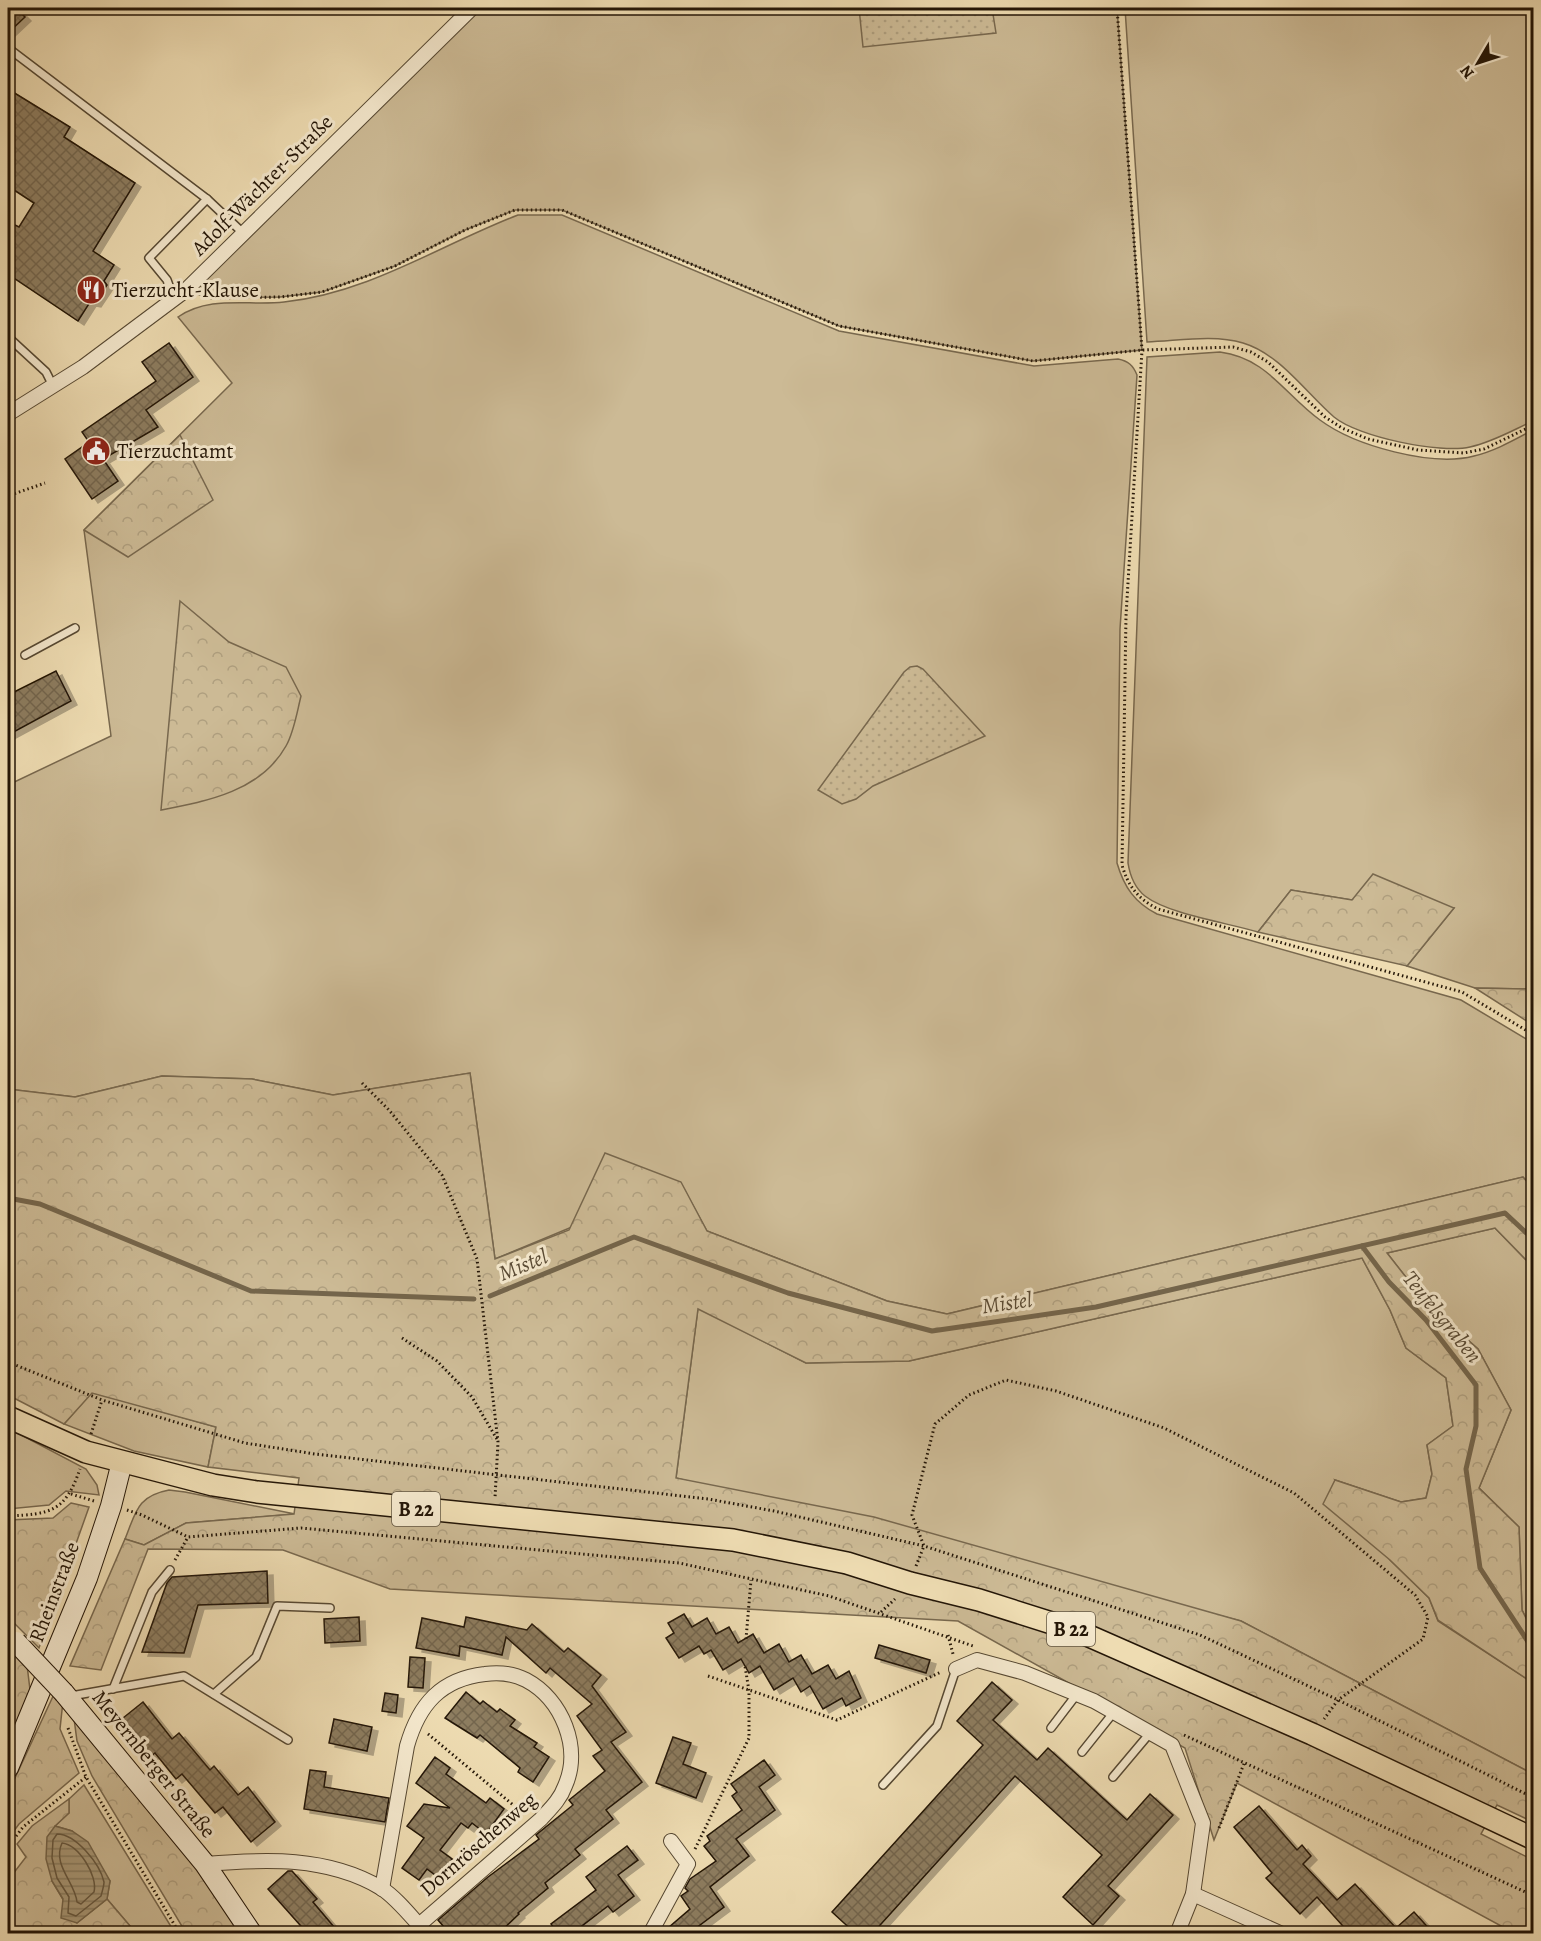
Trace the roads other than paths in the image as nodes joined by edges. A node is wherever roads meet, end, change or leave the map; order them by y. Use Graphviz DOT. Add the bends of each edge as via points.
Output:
graph roads {
  1 [pos="472,8"];
  2 [pos="8,48"];
  3 [pos="207,199"];
  4 [pos="243,233"];
  5 [pos="174,299"];
  6 [pos="8,337"];
  7 [pos="53,386"];
  8 [pos="8,414"];
  9 [pos="75,628"];
  10 [pos="25,655"];
  11 [pos="8,1417"];
  12 [pos="122,1462"];
  13 [pos="170,1570"];
  14 [pos="330,1608"];
  15 [pos="11,1638"];
  16 [pos="956,1669"];
  17 [pos="113,1689"];
  18 [pos="214,1694"];
  19 [pos="1077,1694"];
  20 [pos="66,1695"];
  21 [pos="1114,1712"];
  22 [pos="1051,1728"];
  23 [pos="1150,1733"];
  24 [pos="288,1740"];
  25 [pos="1082,1752"];
  26 [pos="8,1768"];
  27 [pos="1113,1777"];
  28 [pos="883,1785"];
  29 [pos="1533,1839"];
  30 [pos="671,1840"];
  31 [pos="205,1864"];
  32 [pos="382,1889"];
  33 [pos="1193,1894"];
  34 [pos="423,1929"];
  35 [pos="252,1934"];
  36 [pos="650,1934"];
  37 [pos="1177,1934"];
  38 [pos="1282,1934"];
  1 -- 4 [label="street, Adolf-Wächter-Straße"];
  2 -- 3 [label="lane"];
  3 -- 4 [label="lane"];
  3 -- 5 [label="lane" via="149,258 167,280"];
  4 -- 5 [label="street, Adolf-Wächter-Straße"];
  5 -- 7 [label="street, Adolf-Wächter-Straße"];
  6 -- 7 [label="lane" via="46,372"];
  7 -- 8 [label="street, Adolf-Wächter-Straße"];
  9 -- 10 [label="lane"];
  11 -- 12 [label="main road, B 22" via="86,1452"];
  12 -- 26 [label="street, Rheinstraße" via="87,1578"];
  12 -- 29 [label="main road, B 22" via="257,1492 733,1540 847,1563 1080,1632 1312,1734"];
  13 -- 17 [label="lane" via="152,1592"];
  14 -- 18 [label="lane" via="276,1606 256,1657"];
  15 -- 20 [label="street, Meyernberger Straße, bridge"];
  16 -- 19 [label="street" via="977,1660"];
  16 -- 28 [label="lane" via="937,1726"];
  17 -- 18 [label="lane" via="184,1676"];
  17 -- 20 [label="lane"];
  18 -- 24 [label="lane"];
  19 -- 21 [label="street"];
  19 -- 22 [label="lane"];
  20 -- 31 [label="street, Meyernberger Straße"];
  21 -- 23 [label="street"];
  21 -- 25 [label="lane"];
  23 -- 27 [label="lane"];
  23 -- 33 [label="street" via="1172,1745 1203,1823"];
  30 -- 36 [label="street" via="688,1864"];
  31 -- 32 [label="street" via="268,1859 310,1864 344,1871"];
  31 -- 35 [label="street, Meyernberger Straße"];
  32 -- 34 [label="street"];
  32 -- 34 [label="street, Dornröschenweg" via="407,1746 415,1723 436,1694 461,1679 491,1673 525,1679 542,1691 556,1707 570,1739 572,1754 566,1786 535,1824"];
  33 -- 37 [label="street"];
  33 -- 38 [label="street"];
}
